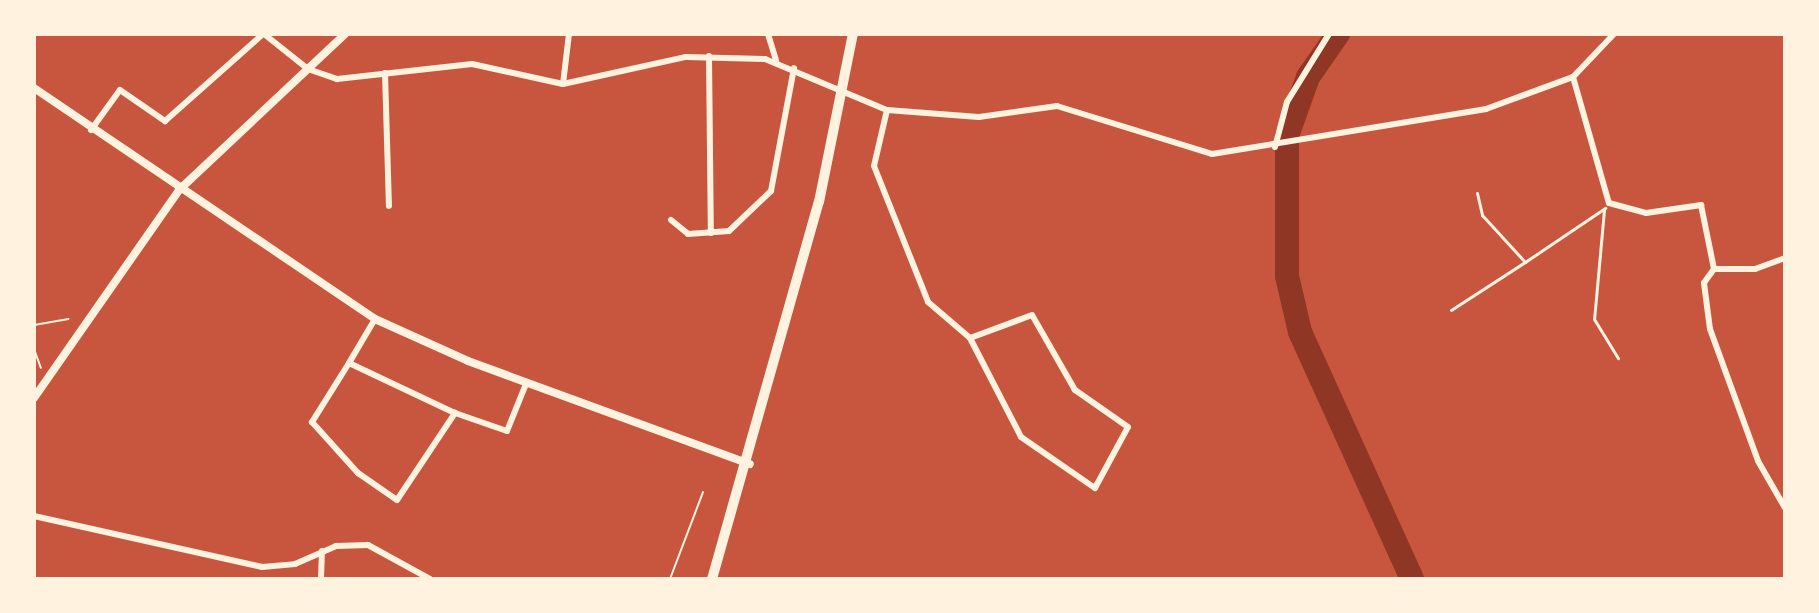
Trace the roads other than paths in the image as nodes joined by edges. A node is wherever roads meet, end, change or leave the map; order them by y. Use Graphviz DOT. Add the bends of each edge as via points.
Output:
graph roads {
  1 [pos="263,34"];
  2 [pos="345,34"];
  3 [pos="569,34"];
  4 [pos="768,34"];
  5 [pos="853,34"];
  6 [pos="1329,34"];
  7 [pos="1614,34"];
  8 [pos="709,56"];
  9 [pos="776,61"];
  10 [pos="308,69"];
  11 [pos="796,69"];
  12 [pos="385,73"];
  13 [pos="1573,77"];
  14 [pos="563,84"];
  15 [pos="34,88"];
  16 [pos="887,110"];
  17 [pos="91,130"];
  18 [pos="1277,147"];
  19 [pos="179,190"];
  20 [pos="1477,193"];
  21 [pos="389,206"];
  22 [pos="1607,206"];
  23 [pos="671,220"];
  24 [pos="711,233"];
  25 [pos="1785,258"];
  26 [pos="1525,262"];
  27 [pos="1714,269"];
  28 [pos="1451,310"];
  29 [pos="375,319"];
  30 [pos="970,338"];
  31 [pos="1618,358"];
  32 [pos="349,363"];
  33 [pos="526,384"];
  34 [pos="34,398"];
  35 [pos="455,413"];
  36 [pos="750,464"];
  37 [pos="1785,508"];
  38 [pos="34,516"];
  39 [pos="322,551"];
  40 [pos="321,579"];
  41 [pos="430,579"];
  42 [pos="712,579"];
  1 -- 10 [label="street"];
  1 -- 17 [label="street" via="165,121 120,90"];
  2 -- 10 [label="street"];
  3 -- 14 [label="street"];
  4 -- 9 [label="street"];
  5 -- 36 [label="main road" via="819,202"];
  6 -- 18 [label="street" via="1287,102"];
  7 -- 13 [label="street"];
  8 -- 9 [label="street"];
  8 -- 14 [label="street"];
  8 -- 24 [label="street"];
  9 -- 11 [label="street"];
  10 -- 12 [label="street" via="337,79"];
  10 -- 19 [label="street"];
  11 -- 16 [label="street"];
  11 -- 24 [label="street" via="771,191 729,231"];
  12 -- 14 [label="street" via="472,64"];
  12 -- 21 [label="street"];
  13 -- 18 [label="street" via="1486,109"];
  13 -- 22 [label="street"];
  15 -- 17 [label="street"];
  16 -- 18 [label="street" via="979,117 1057,106 1132,125 1191,151"];
  16 -- 30 [label="street" via="874,166 928,302"];
  17 -- 19 [label="street"];
  19 -- 29 [label="street"];
  19 -- 34 [label="street"];
  20 -- 26 [label="lane" via="1482,215"];
  22 -- 26 [label="lane"];
  22 -- 27 [label="street" via="1646,213 1701,205"];
  22 -- 31 [label="lane" via="1594,319"];
  23 -- 24 [label="street" via="688,234"];
  25 -- 27 [label="street" via="1755,269"];
  26 -- 28 [label="lane"];
  27 -- 37 [label="street" via="1704,283 1710,329 1758,461"];
  29 -- 32 [label="street"];
  29 -- 33 [label="street"];
  30 -- 30 [label="street" via="999,408 1021,437 1095,488 1128,427 1075,390 1032,315"];
  32 -- 35 [label="street"];
  32 -- 35 [label="street" via="312,422 358,473 397,500"];
  33 -- 35 [label="street" via="507,431"];
  33 -- 36 [label="street"];
  36 -- 42 [label="main road"];
  38 -- 39 [label="street" via="252,566 295,564"];
  39 -- 40 [label="street"];
  39 -- 41 [label="street" via="368,545"];
}
